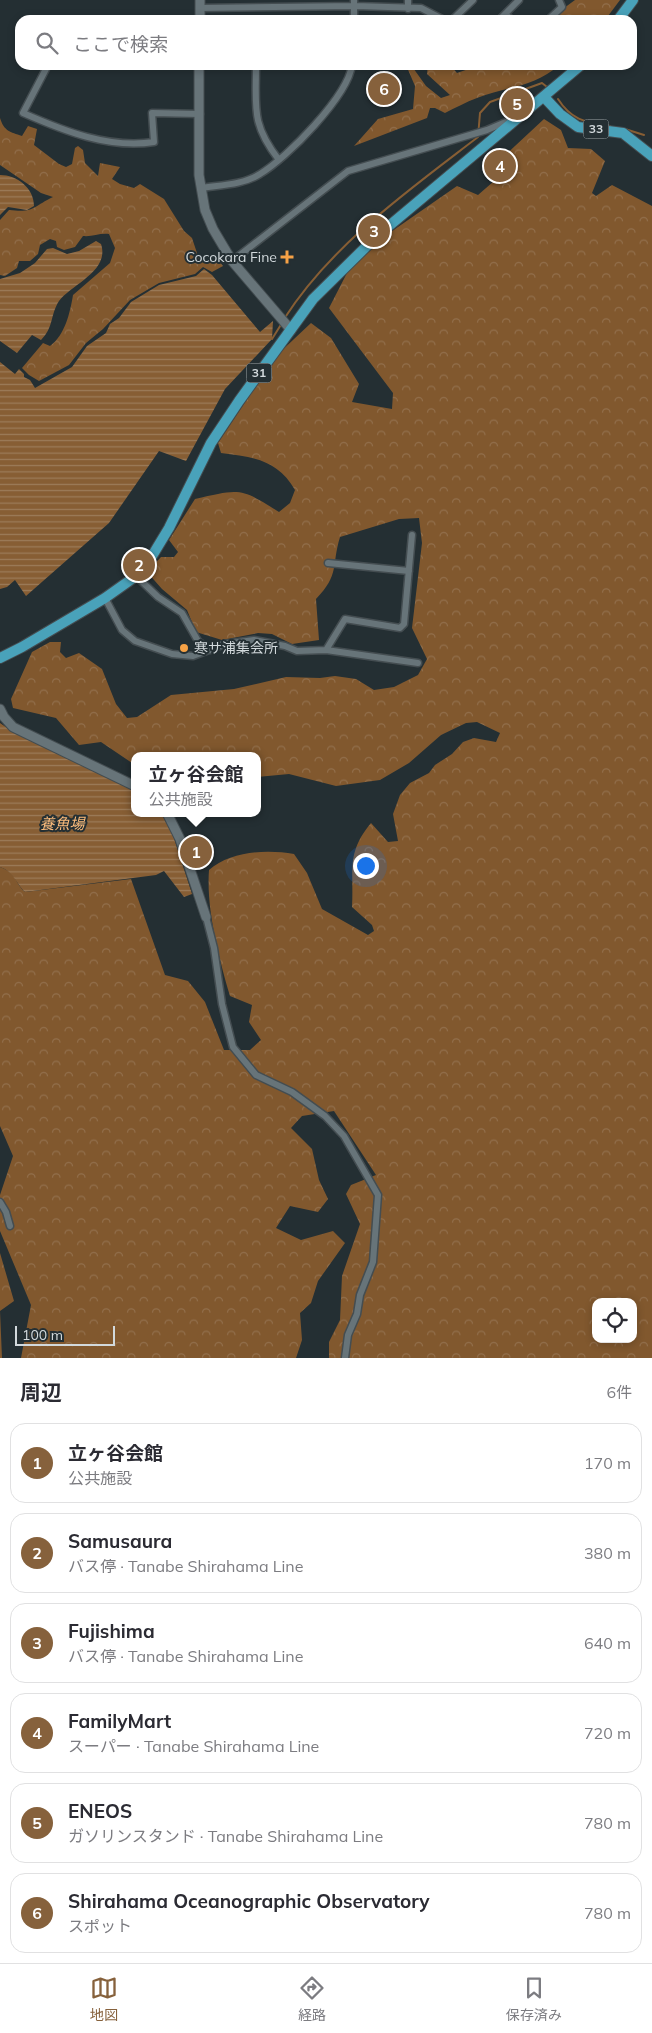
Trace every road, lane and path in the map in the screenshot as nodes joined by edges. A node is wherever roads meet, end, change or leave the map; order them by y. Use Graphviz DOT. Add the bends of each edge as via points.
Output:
graph roads {
  1 [pos="408,0"];
  2 [pos="473,0"];
  3 [pos="519,0"];
  4 [pos="559,0"];
  5 [pos="632,0"];
  6 [pos="354,3"];
  7 [pos="200,4"];
  8 [pos="408,9"];
  9 [pos="505,14"];
  10 [pos="434,15"];
  11 [pos="457,15"];
  12 [pos="553,15"];
  13 [pos="622,15"];
  14 [pos="46,70"];
  15 [pos="199,70"];
  16 [pos="256,70"];
  17 [pos="351,70"];
  18 [pos="575,70"];
  19 [pos="544,97"];
  20 [pos="200,114"];
  21 [pos="521,116"];
  22 [pos="652,156"];
  23 [pos="279,160"];
  24 [pos="201,188"];
  25 [pos="232,261"];
  26 [pos="288,327"];
  27 [pos="412,535"];
  28 [pos="328,563"];
  29 [pos="409,571"];
  30 [pos="136,576"];
  31 [pos="105,598"];
  32 [pos="210,650"];
  33 [pos="326,650"];
  34 [pos="0,658"];
  35 [pos="418,662"];
  36 [pos="0,710"];
  37 [pos="131,784"];
  38 [pos="169,817"];
  39 [pos="206,917"];
  40 [pos="0,1202"];
  41 [pos="10,1226"];
  42 [pos="345,1358"];
  1 -- 8 [label="street"];
  2 -- 11 [label="street"];
  3 -- 9 [label="street"];
  4 -- 12 [label="street" via="562,7"];
  5 -- 13 [label="main road"];
  6 -- 7 [label="street"];
  6 -- 8 [label="street"];
  8 -- 10 [label="street" via="421,8"];
  14 -- 20 [label="street" via="24,113 64,132 140,144 154,142 152,113"];
  15 -- 20 [label="street"];
  16 -- 23 [label="street" via="258,127"];
  17 -- 23 [label="street" via="334,103"];
  18 -- 19 [label="main road, 31"];
  19 -- 21 [label="main road, 31"];
  19 -- 22 [label="main road, 33" via="578,127 623,133"];
  20 -- 24 [label="street"];
  21 -- 25 [label="street" via="487,130 348,171"];
  21 -- 26 [label="main road, 31" via="377,236"];
  23 -- 24 [label="street" via="259,175 236,183"];
  24 -- 25 [label="street" via="205,210"];
  25 -- 26 [label="street"];
  26 -- 30 [label="main road, 31" via="211,443 166,535"];
  27 -- 29 [label="street"];
  28 -- 29 [label="street"];
  29 -- 33 [label="street" via="404,624 400,628 345,619"];
  30 -- 31 [label="main road, 31"];
  30 -- 32 [label="street" via="158,597 182,613 198,641"];
  31 -- 32 [label="street" via="122,630 135,641 172,654 193,656"];
  31 -- 34 [label="main road, 31"];
  32 -- 33 [label="street" via="225,644 254,640 297,650"];
  33 -- 35 [label="street"];
  36 -- 37 [label="street" via="13,727"];
  38 -- 39 [label="street" via="180,839"];
  39 -- 42 [label="street" via="233,1047 256,1075 292,1092 325,1116 344,1136 378,1195 373,1262 348,1335"];
  40 -- 41 [label="street"];
}
